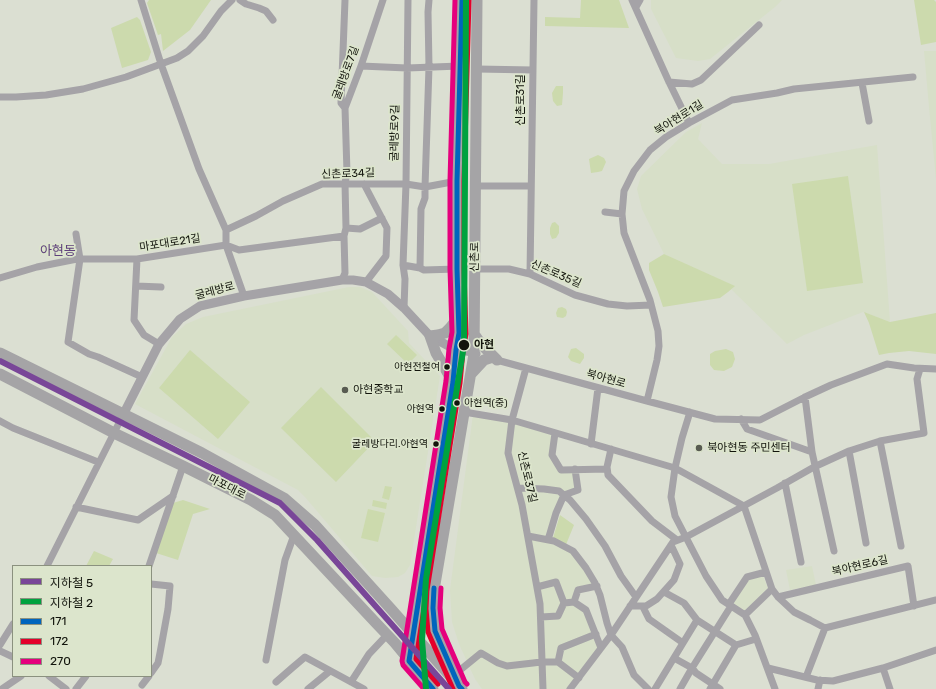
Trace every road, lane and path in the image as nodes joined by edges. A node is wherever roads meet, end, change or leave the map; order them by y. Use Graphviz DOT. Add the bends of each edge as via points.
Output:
graph roads {
  1 [pos="141,0"];
  2 [pos="232,0"];
  3 [pos="240,0"];
  4 [pos="345,0"];
  5 [pos="383,0"];
  6 [pos="408,0"];
  7 [pos="430,0"];
  8 [pos="462,0"];
  9 [pos="477,0"];
  10 [pos="534,0"];
  11 [pos="632,0"];
  12 [pos="640,0"];
  13 [pos="636,7"];
  14 [pos="272,20"];
  15 [pos="759,25"];
  16 [pos="162,64"];
  17 [pos="361,66"];
  18 [pos="460,66"];
  19 [pos="429,67"];
  20 [pos="407,68"];
  21 [pos="477,69"];
  22 [pos="533,70"];
  23 [pos="912,77"];
  24 [pos="669,82"];
  25 [pos="862,83"];
  26 [pos="0,97"];
  27 [pos="345,108"];
  28 [pos="869,121"];
  29 [pos="690,122"];
  30 [pos="457,181"];
  31 [pos="345,184"];
  32 [pos="364,184"];
  33 [pos="406,184"];
  34 [pos="426,186"];
  35 [pos="476,186"];
  36 [pos="531,186"];
  37 [pos="605,212"];
  38 [pos="622,214"];
  39 [pos="382,218"];
  40 [pos="346,228"];
  41 [pos="226,230"];
  42 [pos="76,234"];
  43 [pos="344,236"];
  44 [pos="226,245"];
  45 [pos="80,259"];
  46 [pos="137,259"];
  47 [pos="404,265"];
  48 [pos="420,268"];
  49 [pos="456,269"];
  50 [pos="475,269"];
  51 [pos="530,274"];
  52 [pos="0,278"];
  53 [pos="342,280"];
  54 [pos="366,282"];
  55 [pos="136,286"];
  56 [pos="161,287"];
  57 [pos="244,296"];
  58 [pos="651,305"];
  59 [pos="404,308"];
  60 [pos="458,318"];
  61 [pos="474,334"];
  62 [pos="430,336"];
  63 [pos="159,344"];
  64 [pos="465,352"];
  65 [pos="0,353"];
  66 [pos="493,359"];
  67 [pos="526,368"];
  68 [pos="920,369"];
  69 [pos="936,369"];
  70 [pos="0,374"];
  71 [pos="470,374"];
  72 [pos="142,377"];
  73 [pos="453,382"];
  74 [pos="598,388"];
  75 [pos="805,397"];
  76 [pos="647,402"];
  77 [pos="464,412"];
  78 [pos="690,412"];
  79 [pos="124,413"];
  80 [pos="740,419"];
  81 [pos="512,420"];
  82 [pos="0,421"];
  83 [pos="114,432"];
  84 [pos="555,433"];
  85 [pos="880,441"];
  86 [pos="591,444"];
  87 [pos="610,449"];
  88 [pos="849,451"];
  89 [pos="812,452"];
  90 [pos="98,462"];
  91 [pos="183,466"];
  92 [pos="814,467"];
  93 [pos="675,468"];
  94 [pos="575,469"];
  95 [pos="607,469"];
  96 [pos="786,483"];
  97 [pos="518,488"];
  98 [pos="564,495"];
  99 [pos="173,496"];
  100 [pos="744,506"];
  101 [pos="76,507"];
  102 [pos="294,535"];
  103 [pos="528,536"];
  104 [pos="686,537"];
  105 [pos="548,540"];
  106 [pos="674,542"];
  107 [pos="866,544"];
  108 [pos="901,546"];
  109 [pos="834,551"];
  110 [pos="801,562"];
  111 [pos="47,565"];
  112 [pos="149,565"];
  113 [pos="766,572"];
  114 [pos="152,584"];
  115 [pos="597,586"];
  116 [pos="537,587"];
  117 [pos="772,589"];
  118 [pos="664,592"];
  119 [pos="636,597"];
  120 [pos="778,597"];
  121 [pos="936,600"];
  122 [pos="574,602"];
  123 [pos="564,603"];
  124 [pos="730,605"];
  125 [pos="630,606"];
  126 [pos="914,606"];
  127 [pos="643,607"];
  128 [pos="745,615"];
  129 [pos="541,617"];
  130 [pos="697,620"];
  131 [pos="12,627"];
  132 [pos="825,628"];
  133 [pos="715,631"];
  134 [pos="413,634"];
  135 [pos="596,634"];
  136 [pos="387,635"];
  137 [pos="611,635"];
  138 [pos="756,639"];
  139 [pos="683,643"];
  140 [pos="0,645"];
  141 [pos="736,645"];
  142 [pos="601,648"];
  143 [pos="936,650"];
  144 [pos="0,651"];
  145 [pos="12,657"];
  146 [pos="674,658"];
  147 [pos="266,660"];
  148 [pos="409,661"];
  149 [pos="541,662"];
  150 [pos="558,662"];
  151 [pos="692,668"];
  152 [pos="768,668"];
  153 [pos="882,668"];
  154 [pos="330,671"];
  155 [pos="152,672"];
  156 [pos="454,675"];
  157 [pos="20,677"];
  158 [pos="49,677"];
  159 [pos="85,677"];
  160 [pos="148,677"];
  161 [pos="806,677"];
  162 [pos="579,678"];
  163 [pos="820,680"];
  164 [pos="276,682"];
  165 [pos="351,682"];
  166 [pos="142,685"];
  167 [pos="461,687"];
  168 [pos="712,687"];
  169 [pos="7,688"];
  170 [pos="66,689"];
  171 [pos="76,689"];
  172 [pos="308,689"];
  173 [pos="364,689"];
  174 [pos="433,689"];
  175 [pos="543,689"];
  176 [pos="570,689"];
  177 [pos="648,689"];
  178 [pos="655,689"];
  179 [pos="680,689"];
  180 [pos="720,689"];
  181 [pos="775,689"];
  182 [pos="818,689"];
  183 [pos="890,689"];
  1 -- 16 [label="street"];
  2 -- 16 [label="street" via="188,51"];
  3 -- 14 [label="street" via="266,11"];
  4 -- 27 [label="street" via="341,103"];
  5 -- 17 [label="street, 굴레방로7길"];
  6 -- 20 [label="street, 굴레방로9길"];
  7 -- 19 [label="street"];
  8 -- 18 [label="main road, 신촌로"];
  9 -- 21 [label="main road, 신촌로"];
  10 -- 22 [label="street"];
  11 -- 13 [label="street"];
  12 -- 13 [label="street"];
  13 -- 24 [label="street"];
  15 -- 24 [label="street" via="701,80 692,84"];
  16 -- 26 [label="street" via="83,89 46,95"];
  16 -- 41 [label="street" via="199,169"];
  17 -- 20 [label="street"];
  17 -- 27 [label="street, 굴레방로7길"];
  18 -- 19 [label="street"];
  18 -- 30 [label="main road, 신촌로"];
  19 -- 20 [label="street"];
  19 -- 34 [label="street"];
  20 -- 33 [label="street, 굴레방로9길"];
  21 -- 22 [label="street, 신촌로31길"];
  21 -- 35 [label="main road, 신촌로"];
  22 -- 36 [label="street, 신촌로31길"];
  23 -- 25 [label="street, 북아현로1길"];
  24 -- 29 [label="street"];
  25 -- 28 [label="street"];
  25 -- 29 [label="street, 북아현로1길" via="794,89 732,100"];
  27 -- 31 [label="street, 굴레방로7길"];
  29 -- 38 [label="street, 북아현로1길" via="650,150 634,171 624,191"];
  30 -- 34 [label="street, 신촌로34길"];
  30 -- 49 [label="main road, 신촌로"];
  31 -- 32 [label="street, 신촌로34길"];
  31 -- 40 [label="street, 굴레방로7길"];
  31 -- 41 [label="street, 신촌로34길" via="322,184"];
  32 -- 33 [label="street, 신촌로34길"];
  32 -- 39 [label="street"];
  33 -- 34 [label="street, 신촌로34길"];
  33 -- 47 [label="street, 굴레방로9길"];
  34 -- 48 [label="street" via="421,209"];
  35 -- 36 [label="street"];
  35 -- 50 [label="main road, 신촌로"];
  36 -- 51 [label="street, 신촌로31길"];
  37 -- 38 [label="street"];
  38 -- 58 [label="street, 북아현로1길" via="624,233"];
  39 -- 40 [label="street" via="360,229"];
  39 -- 54 [label="street" via="387,228 386,256"];
  40 -- 43 [label="street, 굴레방로7길"];
  41 -- 44 [label="street"];
  42 -- 45 [label="street"];
  43 -- 44 [label="street, 마포대로21길" via="239,250"];
  43 -- 53 [label="street, 굴레방로7길" via="345,273"];
  44 -- 46 [label="street, 마포대로21길"];
  44 -- 57 [label="street"];
  45 -- 46 [label="street, 마포대로21길"];
  45 -- 52 [label="street, 마포대로21길" via="37,267"];
  45 -- 72 [label="street" via="68,342"];
  46 -- 55 [label="street"];
  47 -- 48 [label="street"];
  47 -- 59 [label="street, 굴레방로9길"];
  48 -- 49 [label="street, 신촌로"];
  49 -- 60 [label="main road, 신촌로"];
  50 -- 51 [label="street, 신촌로35길" via="509,269"];
  50 -- 61 [label="main road, 신촌로"];
  51 -- 58 [label="street, 신촌로35길" via="575,295 608,304"];
  53 -- 54 [label="street, 굴레방로"];
  53 -- 57 [label="street, 굴레방로"];
  54 -- 59 [label="street, 굴레방로" via="388,294"];
  55 -- 56 [label="street"];
  55 -- 63 [label="street" via="134,320 144,335"];
  57 -- 63 [label="street, 굴레방로" via="200,306 180,319"];
  58 -- 76 [label="street, 북아현로1길" via="659,346"];
  59 -- 62 [label="street, 굴레방로"];
  60 -- 62 [label="main road" via="445,333"];
  60 -- 64 [label="main road, 신촌로" via="459,333"];
  61 -- 64 [label="main road, 신촌로"];
  61 -- 66 [label="main road"];
  62 -- 64 [label="street, 굴레방로"];
  62 -- 73 [label="main road" via="436,353"];
  63 -- 72 [label="street, 굴레방로"];
  64 -- 66 [label="street, 북아현로"];
  64 -- 71 [label="main road, 신촌로"];
  64 -- 73 [label="main road, 신촌로"];
  65 -- 79 [label="main road, 마포대로"];
  66 -- 67 [label="street, 북아현로"];
  66 -- 71 [label="main road" via="484,360"];
  67 -- 74 [label="street, 북아현로"];
  67 -- 81 [label="street, 신촌로37길"];
  68 -- 69 [label="street, 북아현로"];
  68 -- 75 [label="street, 북아현로" via="887,364"];
  68 -- 85 [label="street" via="917,379 924,433"];
  70 -- 83 [label="main road, 마포대로"];
  71 -- 77 [label="main road, 신촌로"];
  72 -- 79 [label="street, 굴레방로"];
  73 -- 134 [label="main road, 신촌로"];
  74 -- 76 [label="street, 북아현로"];
  74 -- 86 [label="street"];
  75 -- 80 [label="street, 북아현로" via="760,420"];
  75 -- 89 [label="street"];
  76 -- 78 [label="street, 북아현로"];
  77 -- 81 [label="street"];
  77 -- 156 [label="main road, 신촌로" via="433,599 435,631"];
  78 -- 80 [label="street, 북아현로" via="715,419"];
  78 -- 93 [label="street"];
  79 -- 83 [label="street, 굴레방로"];
  79 -- 134 [label="main road, 마포대로" via="284,498 315,525"];
  80 -- 89 [label="street" via="747,429"];
  81 -- 84 [label="street"];
  81 -- 97 [label="street, 신촌로37길" via="508,453"];
  82 -- 90 [label="street"];
  83 -- 90 [label="street, 굴레방로"];
  83 -- 91 [label="main road, 마포대로"];
  84 -- 86 [label="street"];
  84 -- 94 [label="street" via="552,454 561,470"];
  85 -- 88 [label="street"];
  85 -- 108 [label="street"];
  86 -- 87 [label="street"];
  87 -- 93 [label="street"];
  87 -- 95 [label="street"];
  88 -- 92 [label="street"];
  88 -- 107 [label="street, 북아현로6길"];
  89 -- 92 [label="street"];
  90 -- 101 [label="street, 굴레방로"];
  91 -- 99 [label="street"];
  91 -- 102 [label="main road, 마포대로" via="251,500 275,515"];
  92 -- 96 [label="street"];
  92 -- 109 [label="street, 북아현로6길"];
  93 -- 100 [label="street"];
  93 -- 104 [label="street" via="671,497 674,516"];
  94 -- 95 [label="street"];
  94 -- 98 [label="street" via="578,490"];
  95 -- 106 [label="street" via="608,475"];
  96 -- 100 [label="street"];
  96 -- 110 [label="street"];
  97 -- 98 [label="street" via="560,491"];
  97 -- 103 [label="street, 신촌로37길"];
  98 -- 105 [label="street"];
  98 -- 119 [label="street" via="586,519"];
  99 -- 101 [label="street" via="138,520"];
  99 -- 112 [label="street"];
  100 -- 104 [label="street"];
  100 -- 113 [label="street"];
  101 -- 111 [label="street, 굴레방로"];
  102 -- 136 [label="main road, 마포대로"];
  102 -- 147 [label="street" via="284,560"];
  103 -- 105 [label="street"];
  103 -- 116 [label="street, 신촌로37길"];
  104 -- 106 [label="street"];
  104 -- 124 [label="street" via="706,576 722,600"];
  105 -- 115 [label="street" via="574,551"];
  106 -- 118 [label="street" via="680,564 674,580"];
  106 -- 119 [label="street"];
  113 -- 117 [label="street"];
  113 -- 124 [label="street" via="747,577"];
  114 -- 155 [label="street" via="170,586 158,663"];
  115 -- 122 [label="street" via="578,590"];
  115 -- 137 [label="street"];
  116 -- 123 [label="street" via="556,582"];
  116 -- 129 [label="street, 신촌로37길"];
  117 -- 120 [label="street"];
  117 -- 128 [label="street"];
  118 -- 127 [label="street"];
  118 -- 130 [label="street" via="684,603"];
  119 -- 125 [label="street"];
  120 -- 126 [label="street, 북아현로6길" via="908,566"];
  120 -- 132 [label="street" via="794,612"];
  121 -- 126 [label="street"];
  122 -- 123 [label="street"];
  122 -- 135 [label="street" via="586,610"];
  123 -- 129 [label="street" via="558,616"];
  124 -- 128 [label="street"];
  124 -- 133 [label="street"];
  125 -- 127 [label="street"];
  125 -- 137 [label="street"];
  126 -- 132 [label="street"];
  127 -- 139 [label="street" via="649,619"];
  128 -- 138 [label="street"];
  129 -- 149 [label="street, 신촌로37길"];
  130 -- 133 [label="street"];
  130 -- 139 [label="street"];
  131 -- 140 [label="street"];
  132 -- 161 [label="street"];
  133 -- 141 [label="street"];
  133 -- 151 [label="street"];
  134 -- 148 [label="main road, 신촌로"];
  134 -- 167 [label="main road, 마포대로"];
  135 -- 142 [label="street"];
  135 -- 150 [label="street" via="561,648"];
  136 -- 148 [label="main road, 마포대로"];
  136 -- 165 [label="street"];
  137 -- 142 [label="street"];
  137 -- 177 [label="street" via="622,647 634,675"];
  138 -- 141 [label="street"];
  138 -- 152 [label="street"];
  139 -- 146 [label="street"];
  141 -- 168 [label="street"];
  142 -- 162 [label="street"];
  143 -- 153 [label="street"];
  144 -- 145 [label="street"];
  146 -- 151 [label="street"];
  146 -- 178 [label="street"];
  148 -- 174 [label="main road"];
  149 -- 150 [label="street"];
  149 -- 156 [label="street" via="507,666 481,653"];
  149 -- 175 [label="street, 신촌로37길"];
  150 -- 162 [label="street"];
  151 -- 168 [label="street"];
  151 -- 179 [label="street"];
  152 -- 161 [label="street"];
  152 -- 181 [label="street"];
  153 -- 163 [label="street" via="833,681"];
  153 -- 183 [label="street"];
  154 -- 164 [label="street" via="305,657"];
  154 -- 165 [label="street"];
  154 -- 172 [label="street"];
  156 -- 167 [label="main road, 신촌로"];
  157 -- 169 [label="street"];
  158 -- 170 [label="street"];
  159 -- 171 [label="street"];
  160 -- 166 [label="street"];
  161 -- 163 [label="street"];
  162 -- 176 [label="street"];
  163 -- 182 [label="street"];
  165 -- 173 [label="street"];
  168 -- 180 [label="street"];
}
